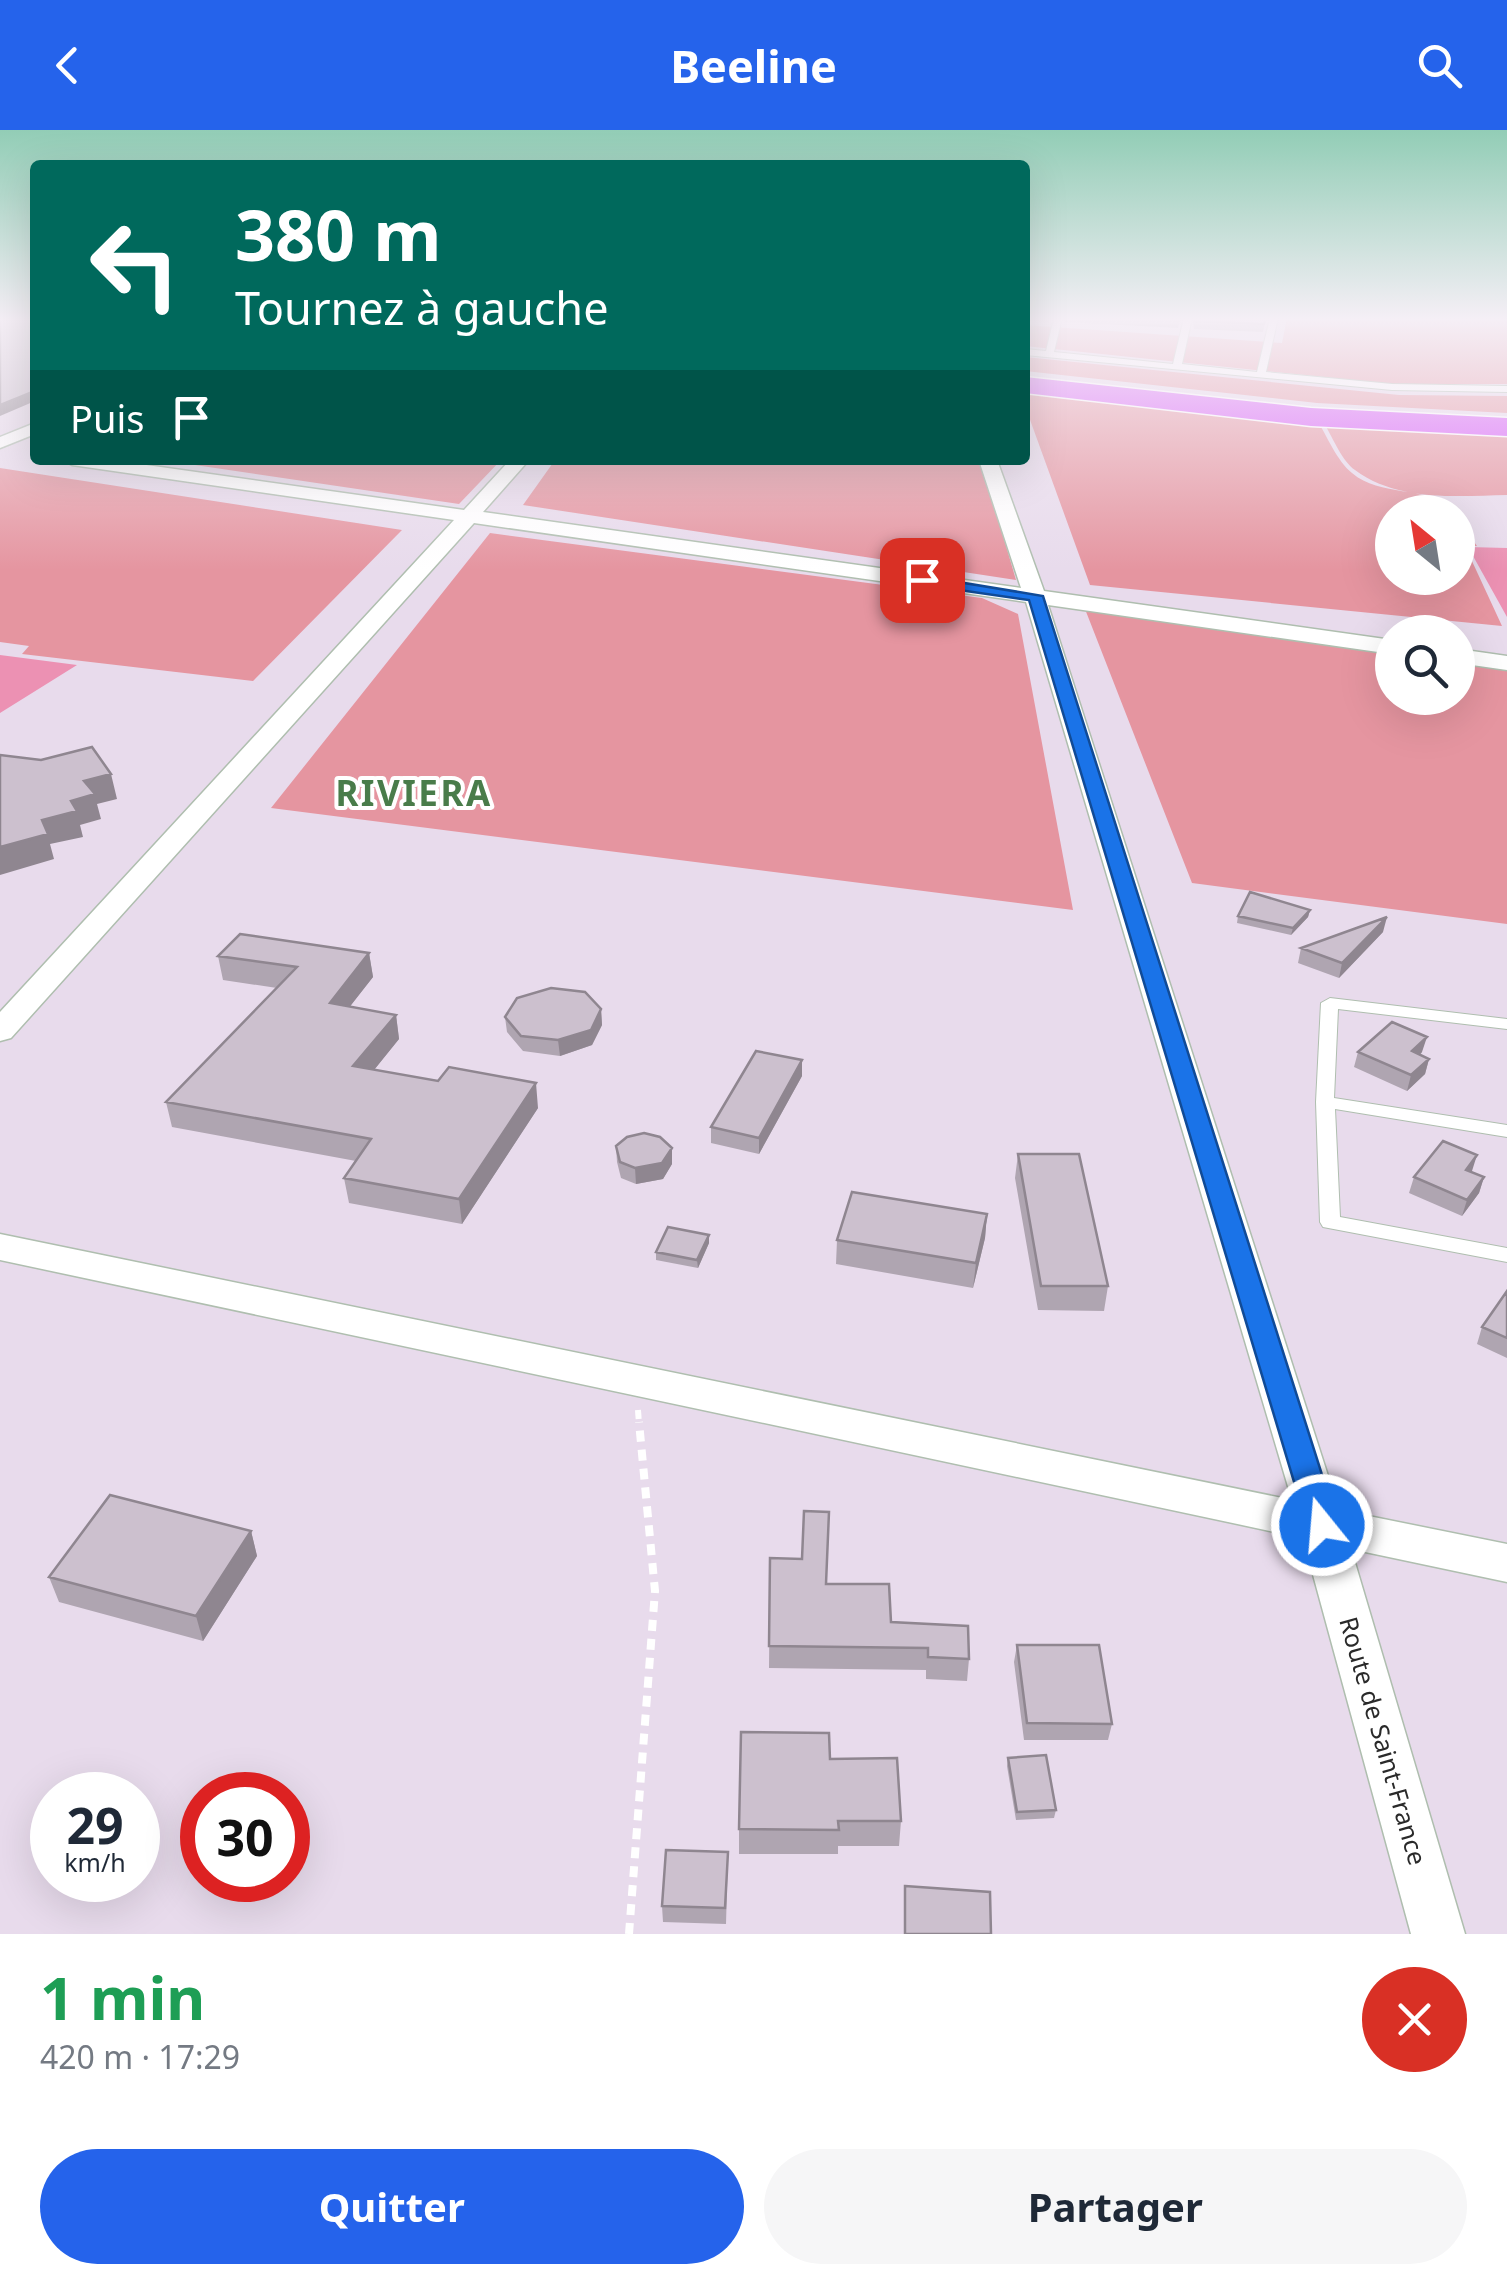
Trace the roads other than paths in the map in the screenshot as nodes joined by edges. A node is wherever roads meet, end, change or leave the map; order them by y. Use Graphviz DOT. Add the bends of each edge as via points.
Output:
graph roads {
  1 [pos="1179,402"];
  2 [pos="1507,427"];
  3 [pos="30,431"];
  4 [pos="0,446"];
  5 [pos="30,454"];
  6 [pos="107,465"];
  7 [pos="515,465"];
  8 [pos="990,465"];
  9 [pos="469,516"];
  10 [pos="1036,596"];
  11 [pos="1375,644"];
  12 [pos="1475,658"];
  13 [pos="1507,663"];
  14 [pos="1507,1024"];
  15 [pos="0,1031"];
  16 [pos="1326,1102"];
  17 [pos="1507,1131"];
  18 [pos="0,1247"];
  19 [pos="1507,1256"];
  20 [pos="1322,1525"];
  21 [pos="1507,1562"];
  22 [pos="1438,1934"];
  1 -- 2 [label="highway"];
  3 -- 4 [label="street"];
  4 -- 5 [label="street"];
  6 -- 9 [label="street"];
  7 -- 9 [label="street"];
  8 -- 10 [label="street, Route de Saint-France"];
  9 -- 10 [label="street"];
  9 -- 15 [label="street"];
  10 -- 11 [label="street"];
  10 -- 20 [label="street, Route de Saint-France"];
  12 -- 13 [label="street"];
  14 -- 16 [label="lane" via="1330,1003"];
  16 -- 17 [label="lane"];
  16 -- 19 [label="lane" via="1330,1222"];
  18 -- 20 [label="street"];
  20 -- 21 [label="street"];
  20 -- 22 [label="street, Route de Saint-France"];
}
